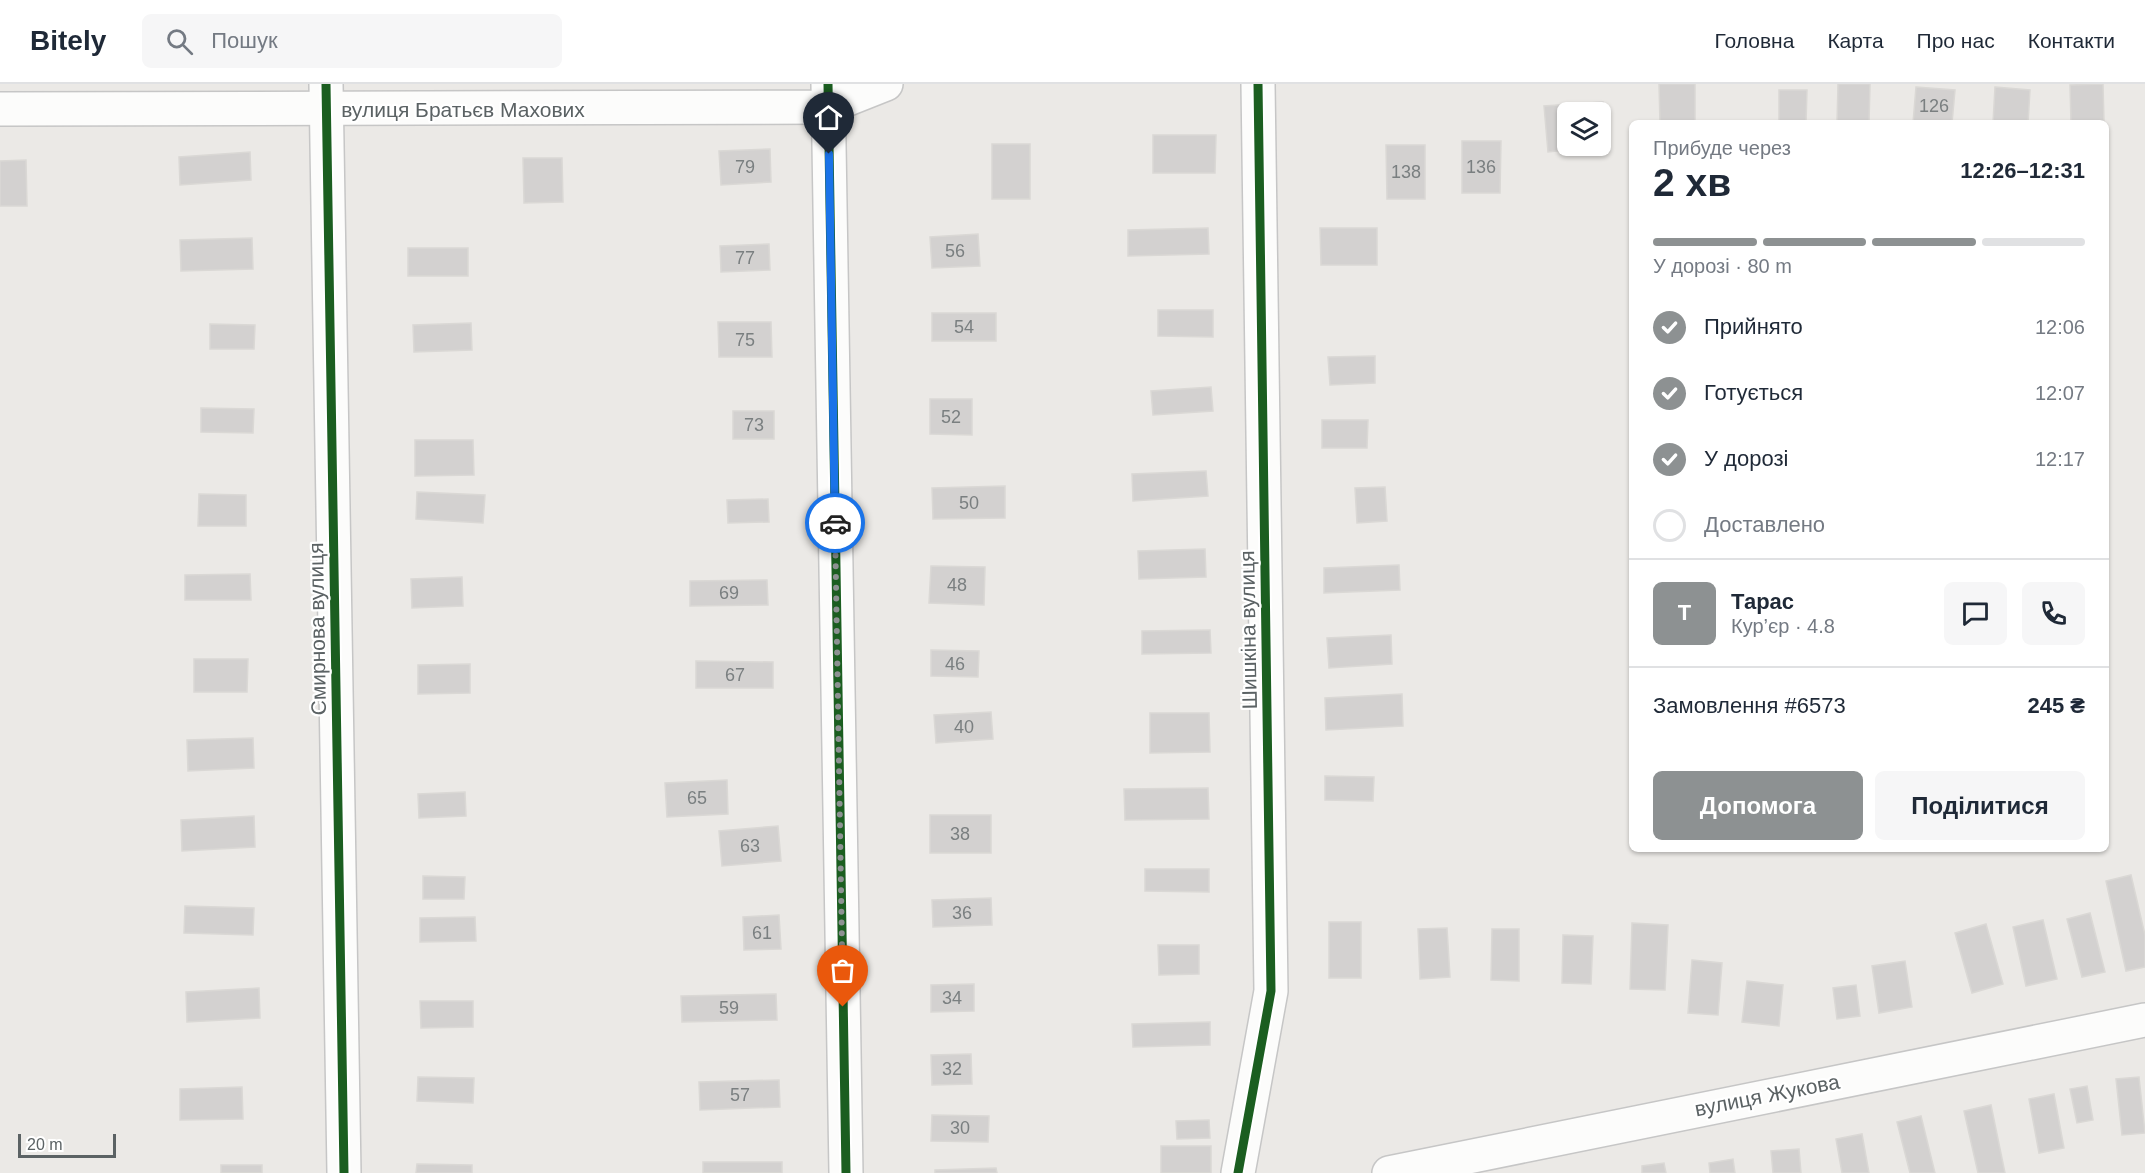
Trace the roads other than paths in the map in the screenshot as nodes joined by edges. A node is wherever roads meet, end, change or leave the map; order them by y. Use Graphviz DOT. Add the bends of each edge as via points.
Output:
graph roads {
  1 [pos="886,84"];
  2 [pos="1258,84"];
  3 [pos="828,96"];
  4 [pos="326,97"];
  5 [pos="0,109"];
  6 [pos="2145,1020"];
  7 [pos="344,1173"];
  8 [pos="846,1173"];
  9 [pos="1238,1173"];
  10 [pos="1389,1173"];
  1 -- 3 [label="street, вулиця Братьєв Махових"];
  2 -- 9 [label="street, Шишкіна вулиця" via="1270,991"];
  3 -- 4 [label="street, вулиця Братьєв Махових"];
  3 -- 8 [label="street"];
  4 -- 5 [label="street, вулиця Братьєв Махових"];
  4 -- 7 [label="street, Смирнова вулиця"];
  6 -- 10 [label="street, вулиця Жукова"];
}
